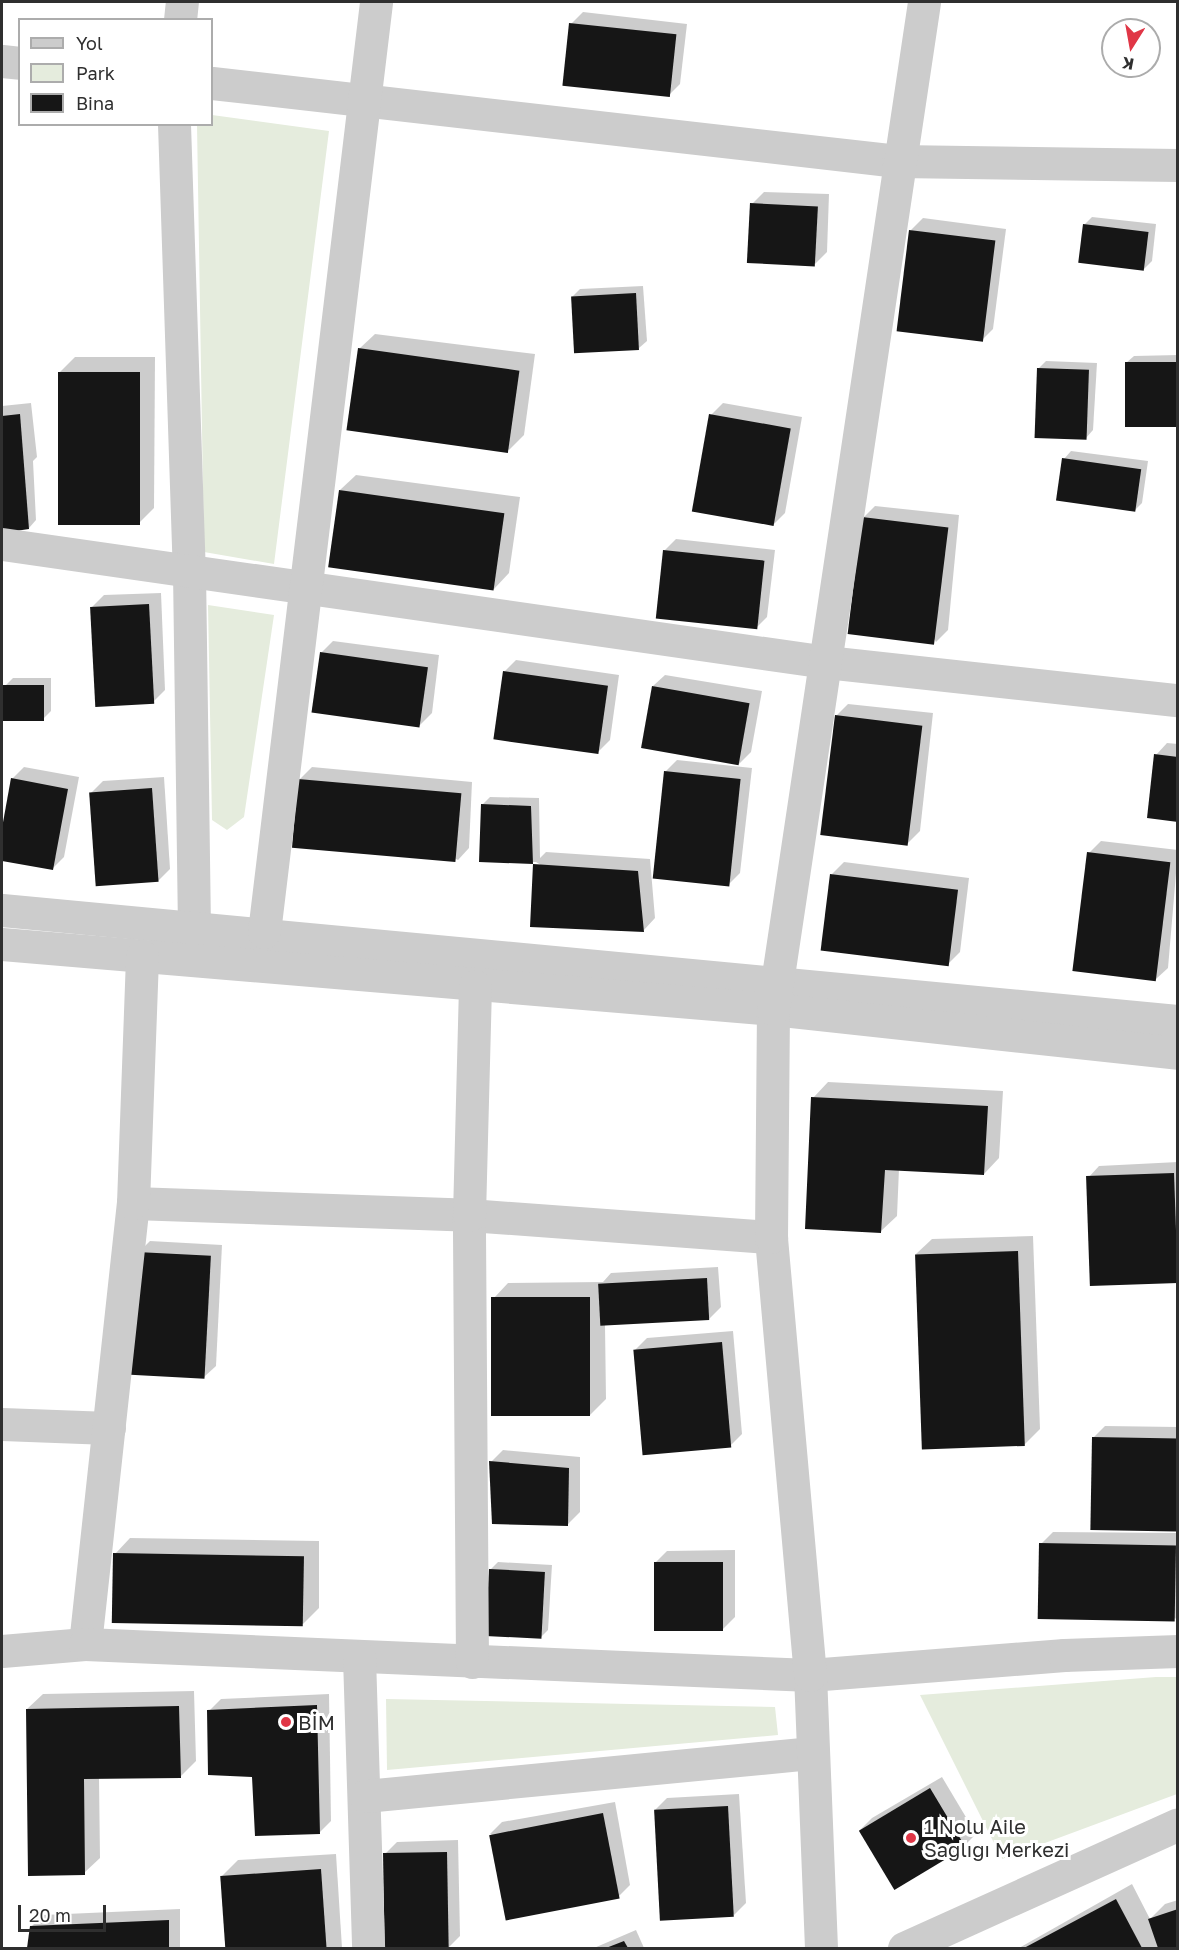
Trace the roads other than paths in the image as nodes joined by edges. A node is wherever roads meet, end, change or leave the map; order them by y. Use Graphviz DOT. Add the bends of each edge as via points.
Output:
graph roads {
  1 [pos="182,2"];
  2 [pos="376,2"];
  3 [pos="924,2"];
  4 [pos="180,18"];
  5 [pos="2,61"];
  6 [pos="18,63"];
  7 [pos="213,83"];
  8 [pos="362,101"];
  9 [pos="174,126"];
  10 [pos="898,161"];
  11 [pos="1178,165"];
  12 [pos="2,544"];
  13 [pos="189,571"];
  14 [pos="306,585"];
  15 [pos="826,662"];
  16 [pos="1178,700"];
  17 [pos="2,910"];
  18 [pos="194,926"];
  19 [pos="264,932"];
  20 [pos="2,944"];
  21 [pos="141,956"];
  22 [pos="475,986"];
  23 [pos="775,996"];
  24 [pos="1178,1021"];
  25 [pos="1178,1053"];
  26 [pos="133,1203"];
  27 [pos="469,1215"];
  28 [pos="771,1237"];
  29 [pos="2,1424"];
  30 [pos="108,1428"];
  31 [pos="85,1644"];
  32 [pos="2,1651"];
  33 [pos="1178,1651"];
  34 [pos="359,1657"];
  35 [pos="472,1662"];
  36 [pos="810,1675"];
  37 [pos="813,1753"];
  38 [pos="364,1796"];
  39 [pos="1178,1824"];
  40 [pos="368,1948"];
  41 [pos="821,1948"];
  42 [pos="904,1948"];
  1 -- 4 [label="street"];
  2 -- 8 [label="street"];
  3 -- 10 [label="street"];
  5 -- 6 [label="street"];
  7 -- 8 [label="street"];
  8 -- 10 [label="street"];
  8 -- 14 [label="street"];
  9 -- 13 [label="street"];
  10 -- 11 [label="street"];
  10 -- 15 [label="street"];
  12 -- 13 [label="street"];
  13 -- 14 [label="street"];
  13 -- 18 [label="street"];
  14 -- 15 [label="street"];
  14 -- 19 [label="street"];
  15 -- 16 [label="street"];
  15 -- 23 [label="street"];
  17 -- 18 [label="street"];
  18 -- 19 [label="street"];
  19 -- 23 [label="street"];
  20 -- 21 [label="street"];
  21 -- 22 [label="street"];
  21 -- 26 [label="street"];
  22 -- 23 [label="street"];
  22 -- 27 [label="street"];
  23 -- 24 [label="street"];
  23 -- 25 [label="street"];
  23 -- 28 [label="street"];
  26 -- 27 [label="street"];
  26 -- 30 [label="street"];
  27 -- 28 [label="street"];
  27 -- 35 [label="street"];
  28 -- 36 [label="street"];
  29 -- 30 [label="street"];
  30 -- 31 [label="street"];
  31 -- 32 [label="street"];
  31 -- 34 [label="street"];
  33 -- 36 [label="street" via="1064,1655"];
  34 -- 35 [label="street"];
  34 -- 38 [label="street"];
  35 -- 36 [label="street"];
  36 -- 37 [label="street"];
  37 -- 38 [label="street"];
  37 -- 41 [label="street"];
  38 -- 40 [label="street"];
  39 -- 42 [label="street"];
}
